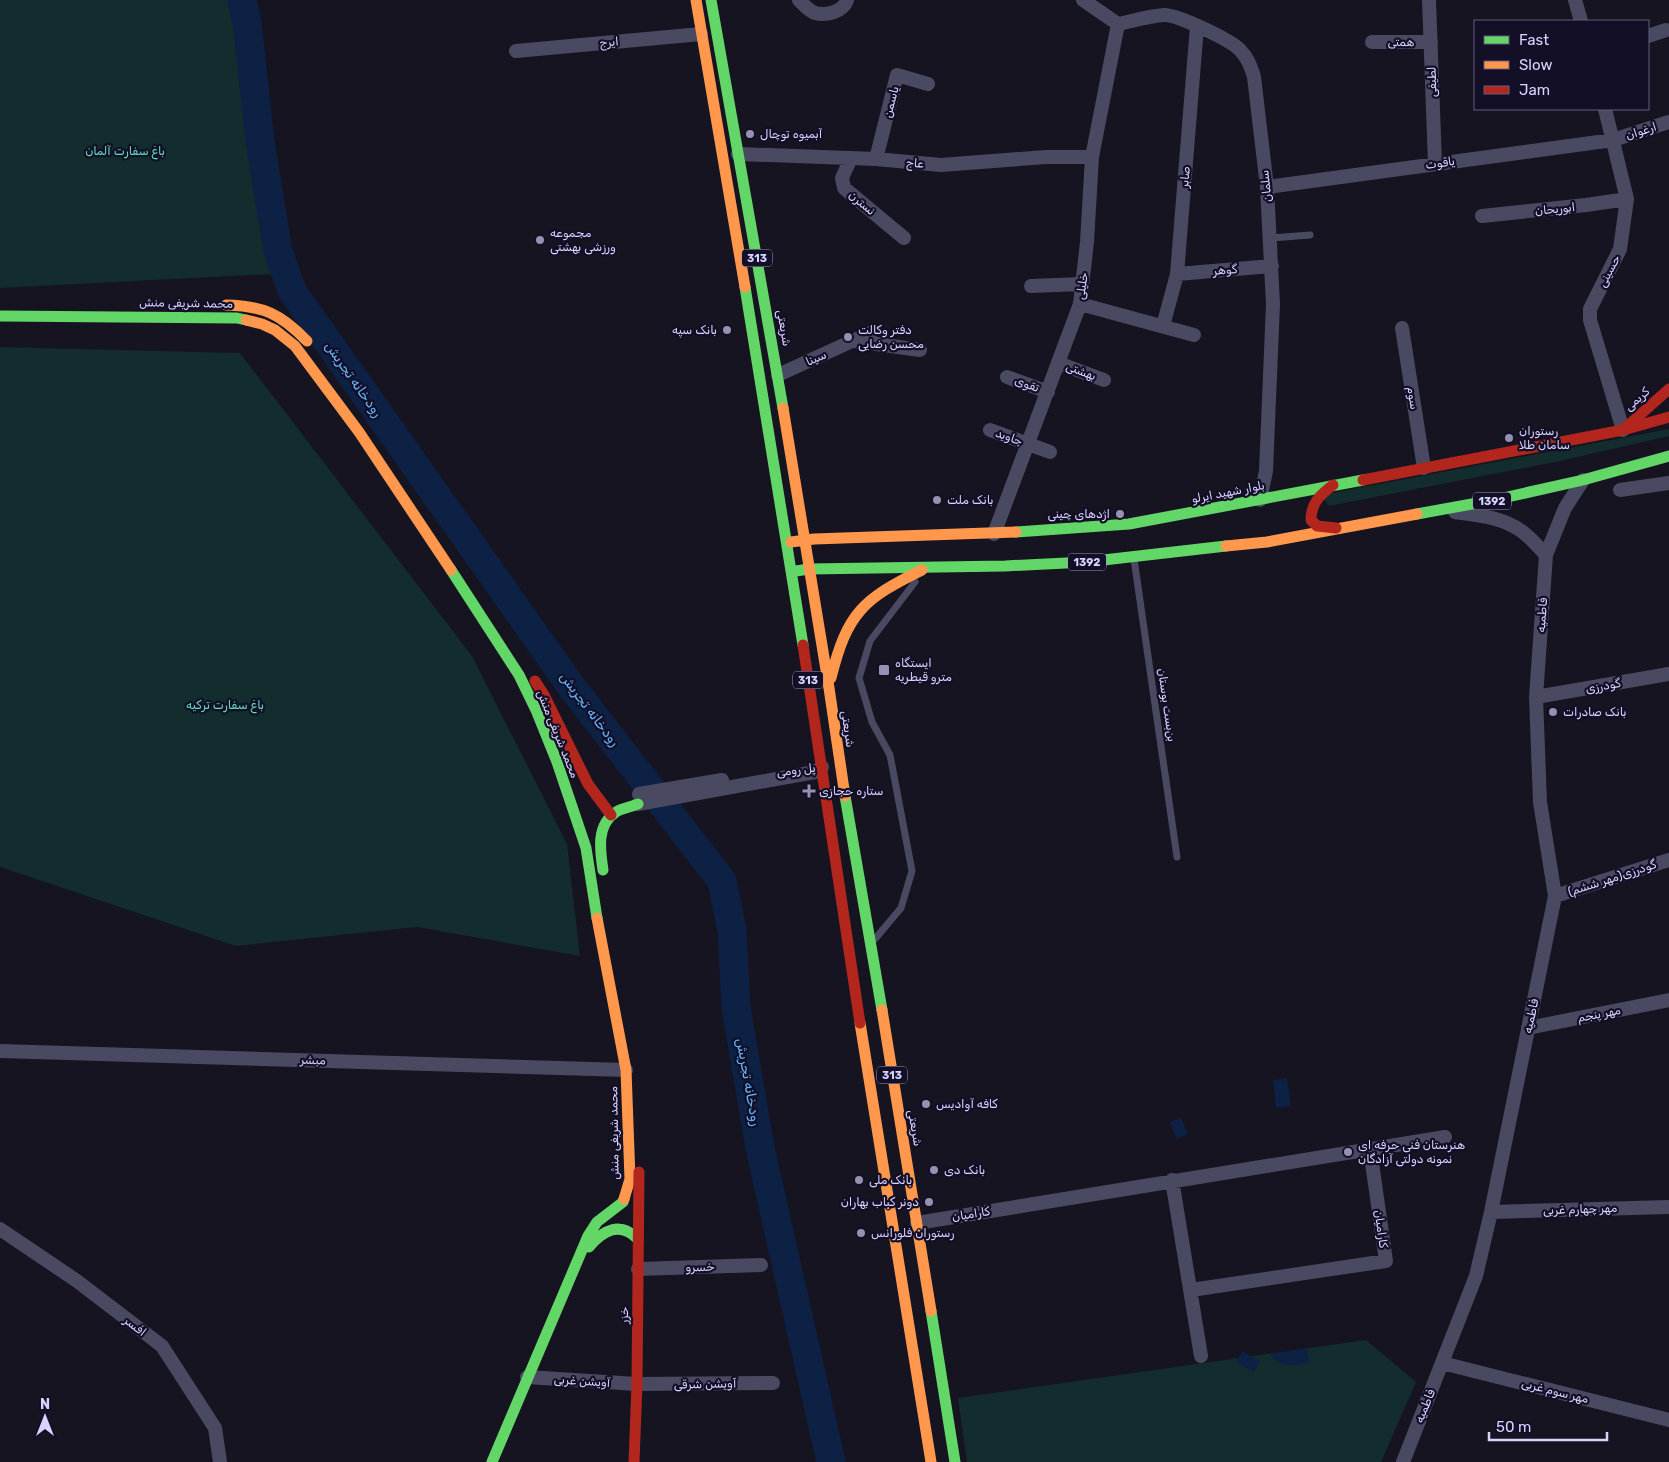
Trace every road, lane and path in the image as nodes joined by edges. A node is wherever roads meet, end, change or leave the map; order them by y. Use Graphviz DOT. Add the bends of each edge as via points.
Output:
graph roads {
  1 [pos="696,0"];
  2 [pos="712,0"];
  3 [pos="798,0"];
  4 [pos="847,0"];
  5 [pos="1083,0"];
  6 [pos="1166,0"];
  7 [pos="1429,0"];
  8 [pos="1575,0"];
  9 [pos="1166,14"];
  10 [pos="1581,20"];
  11 [pos="1118,24"];
  12 [pos="1197,26"];
  13 [pos="1666,30"];
  14 [pos="701,34"];
  15 [pos="1649,36"];
  16 [pos="1372,42"];
  17 [pos="1431,42"];
  18 [pos="516,51"];
  19 [pos="928,84"];
  20 [pos="1605,110"];
  21 [pos="1669,122"];
  22 [pos="1613,140"];
  23 [pos="738,154"];
  24 [pos="1092,157"];
  25 [pos="851,158"];
  26 [pos="876,159"];
  27 [pos="1435,164"];
  28 [pos="1267,187"];
  29 [pos="1627,199"];
  30 [pos="1482,216"];
  31 [pos="1310,235"];
  32 [pos="904,238"];
  33 [pos="1271,238"];
  34 [pos="1272,266"];
  35 [pos="1177,274"];
  36 [pos="1082,284"];
  37 [pos="1031,286"];
  38 [pos="1080,304"];
  39 [pos="0,305"];
  40 [pos="26,305"];
  41 [pos="215,305"];
  42 [pos="0,316"];
  43 [pos="1163,326"];
  44 [pos="1402,328"];
  45 [pos="872,332"];
  46 [pos="1194,335"];
  47 [pos="855,341"];
  48 [pos="920,350"];
  49 [pos="317,353"];
  50 [pos="1058,362"];
  51 [pos="778,375"];
  52 [pos="1007,377"];
  53 [pos="1104,380"];
  54 [pos="1669,389"];
  55 [pos="1048,392"];
  56 [pos="1669,417"];
  57 [pos="990,430"];
  58 [pos="1623,430"];
  59 [pos="1029,444"];
  60 [pos="1050,452"];
  61 [pos="1669,456"];
  62 [pos="1424,468"];
  63 [pos="1584,480"];
  64 [pos="1669,482"];
  65 [pos="1333,485"];
  66 [pos="1620,490"];
  67 [pos="1260,500"];
  68 [pos="1443,510"];
  69 [pos="1343,528"];
  70 [pos="994,534"];
  71 [pos="804,540"];
  72 [pos="786,543"];
  73 [pos="1546,555"];
  74 [pos="1134,556"];
  75 [pos="928,566"];
  76 [pos="809,569"];
  77 [pos="790,572"];
  78 [pos="476,587"];
  79 [pos="1669,674"];
  80 [pos="829,688"];
  81 [pos="1536,698"];
  82 [pos="822,767"];
  83 [pos="638,799"];
  84 [pos="603,805"];
  85 [pos="612,816"];
  86 [pos="586,848"];
  87 [pos="1177,857"];
  88 [pos="1669,860"];
  89 [pos="604,884"];
  90 [pos="1555,896"];
  91 [pos="871,944"];
  92 [pos="620,977"];
  93 [pos="1669,1000"];
  94 [pos="1528,1028"];
  95 [pos="0,1051"];
  96 [pos="626,1070"];
  97 [pos="1445,1136"];
  98 [pos="1370,1149"];
  99 [pos="639,1168"];
  100 [pos="1172,1180"];
  101 [pos="1669,1207"];
  102 [pos="1491,1212"];
  103 [pos="917,1223"];
  104 [pos="0,1229"];
  105 [pos="638,1239"];
  106 [pos="761,1265"];
  107 [pos="573,1269"];
  108 [pos="638,1269"];
  109 [pos="1191,1290"];
  110 [pos="1201,1356"];
  111 [pos="1442,1363"];
  112 [pos="527,1377"];
  113 [pos="773,1383"];
  114 [pos="637,1384"];
  115 [pos="1669,1420"];
  116 [pos="220,1462"];
  117 [pos="492,1462"];
  118 [pos="634,1462"];
  119 [pos="931,1462"];
  120 [pos="954,1462"];
  121 [pos="1403,1462"];
  1 -- 14 [label="main road, 313"];
  2 -- 23 [label="main road, شریعتی / 313"];
  3 -- 4 [label="street" via="814,13 826,14 840,10"];
  5 -- 11 [label="street"];
  6 -- 9 [label="street"];
  7 -- 17 [label="street, لطیفی"];
  8 -- 10 [label="street"];
  9 -- 11 [label="street"];
  9 -- 12 [label="street, سلمان"];
  11 -- 24 [label="street, خلیلی"];
  12 -- 28 [label="street, سلمان" via="1231,42 1249,62 1254,77"];
  12 -- 35 [label="street, صابر"];
  13 -- 15 [label="street"];
  14 -- 18 [label="street, ایرج"];
  14 -- 72 [label="main road, 313"];
  16 -- 17 [label="street, همتی"];
  17 -- 27 [label="street, لطیفی"];
  19 -- 26 [label="street, یاسمن" via="897,75"];
  20 -- 22 [label="street, حسینی"];
  21 -- 22 [label="street, ارغوان"];
  22 -- 27 [label="street, یاقوت"];
  22 -- 29 [label="street, حسینی"];
  23 -- 25 [label="street, عاج"];
  23 -- 51 [label="main road, شریعتی / 313"];
  24 -- 26 [label="street, عاج" via="941,165"];
  24 -- 36 [label="street, خلیلی"];
  25 -- 26 [label="street, عاج"];
  25 -- 32 [label="street, نسترن" via="842,178 844,188"];
  27 -- 28 [label="street, یاقوت"];
  28 -- 33 [label="street, سلمان"];
  29 -- 30 [label="street, ابوریحان"];
  29 -- 58 [label="street, حسینی" via="1620,250 1590,309 1590,320"];
  31 -- 33 [label="lane"];
  33 -- 34 [label="street, سلمان"];
  34 -- 35 [label="street, گوهر"];
  34 -- 67 [label="street, سلمان" via="1266,471"];
  35 -- 43 [label="street, صابر"];
  36 -- 37 [label="street"];
  36 -- 38 [label="street, خلیلی"];
  38 -- 43 [label="street"];
  38 -- 50 [label="street, خلیلی"];
  39 -- 40 [label="main road"];
  41 -- 49 [label="main road, محمد شریفی منش" via="244,305 273,312 288,321"];
  42 -- 86 [label="main road, محمد شریفی منش" via="237,318 270,326 284,335 359,432 519,675 557,762"];
  43 -- 46 [label="street"];
  44 -- 62 [label="street, سوم"];
  45 -- 47 [label="street, سینا"];
  47 -- 48 [label="street"];
  47 -- 51 [label="street, سینا"];
  50 -- 53 [label="street, بهشتی"];
  50 -- 55 [label="street, خلیلی"];
  51 -- 71 [label="main road, شریعتی / 313"];
  52 -- 55 [label="street, تقوی"];
  54 -- 58 [label="main road, کریمی"];
  55 -- 59 [label="street, خلیلی"];
  56 -- 58 [label="main road, بلوار شهید ایرلو"];
  57 -- 59 [label="street, جاوید"];
  58 -- 62 [label="main road, بلوار شهید ایرلو"];
  59 -- 60 [label="street, جاوید"];
  59 -- 70 [label="street, خلیلی"];
  61 -- 63 [label="main road, 1392"];
  62 -- 65 [label="main road, بلوار شهید ایرلو"];
  63 -- 68 [label="main road, 1392"];
  63 -- 73 [label="street, فاطمیه" via="1565,508"];
  64 -- 66 [label="street"];
  65 -- 67 [label="main road, بلوار شهید ایرلو"];
  65 -- 69 [label="main road" via="1313,504 1311,520 1317,526"];
  67 -- 70 [label="main road, بلوار شهید ایرلو" via="1129,524"];
  68 -- 69 [label="main road, 1392"];
  68 -- 73 [label="street" via="1484,516 1510,524"];
  69 -- 74 [label="main road, 1392" via="1267,542"];
  70 -- 71 [label="main road, بلوار شهید ایرلو"];
  71 -- 72 [label="main road, بلوار شهید ایرلو"];
  71 -- 76 [label="main road, شریعتی / 313"];
  72 -- 77 [label="main road, 313"];
  73 -- 81 [label="street, فاطمیه"];
  74 -- 75 [label="main road, 1392" via="1014,566"];
  74 -- 87 [label="lane, بن‌بست بوستان"];
  75 -- 76 [label="main road, 1392"];
  75 -- 80 [label="main road" via="890,585 854,616 836,652"];
  75 -- 91 [label="lane" via="870,641 859,678 872,722 890,755 912,871 901,908"];
  76 -- 77 [label="main road, 1392"];
  76 -- 80 [label="main road, شریعتی / 313"];
  77 -- 82 [label="main road, 313"];
  78 -- 84 [label="main road, محمد شریفی منش" via="544,695 588,784"];
  79 -- 81 [label="street, گودرزی"];
  80 -- 91 [label="main road, شریعتی / 313"];
  81 -- 90 [label="street, فاطمیه" via="1540,802"];
  82 -- 83 [label="street, پل رومی"];
  82 -- 119 [label="main road, 313"];
  83 -- 84 [label="main road, پل رومی"];
  83 -- 85 [label="main road, پل رومی"];
  84 -- 85 [label="main road, محمد شریفی منش"];
  84 -- 86 [label="main road" via="594,819"];
  85 -- 89 [label="main road" via="602,829 599,843"];
  86 -- 96 [label="main road, محمد شریفی منش"];
  88 -- 90 [label="street, گودرزی(مهر ششم)"];
  90 -- 94 [label="street, فاطمیه"];
  91 -- 103 [label="main road, شریعتی / 313"];
  92 -- 99 [label="main road, محمد شریفی منش" via="636,1069"];
  93 -- 94 [label="street, مهر پنجم"];
  94 -- 102 [label="street, فاطمیه"];
  95 -- 96 [label="street, مبشر"];
  96 -- 107 [label="main road, محمد شریفی منش" via="630,1179 623,1202 597,1222"];
  97 -- 98 [label="street"];
  98 -- 100 [label="street, کارامیان"];
  98 -- 109 [label="street, کارامیان" via="1386,1261"];
  99 -- 105 [label="main road, خزر"];
  100 -- 103 [label="street, کارامیان"];
  100 -- 109 [label="street"];
  101 -- 102 [label="street, مهر چهارم غربی"];
  102 -- 111 [label="street, فاطمیه" via="1476,1276"];
  103 -- 120 [label="main road, شریعتی / 313"];
  104 -- 116 [label="street, افسر" via="77,1281 162,1346 215,1428"];
  105 -- 107 [label="main road" via="622,1228 610,1230 592,1243"];
  105 -- 108 [label="main road, خزر"];
  106 -- 108 [label="street, خسرو"];
  107 -- 112 [label="main road, محمد شریفی منش"];
  108 -- 114 [label="main road, خزر"];
  109 -- 110 [label="street"];
  111 -- 115 [label="street, مهر سوم غربی"];
  111 -- 121 [label="street, فاطمیه"];
  112 -- 114 [label="street, آویشن غربی"];
  112 -- 117 [label="main road, محمد شریفی منش"];
  113 -- 114 [label="street, آویشن شرقی"];
  114 -- 118 [label="main road, خزر"];
}
